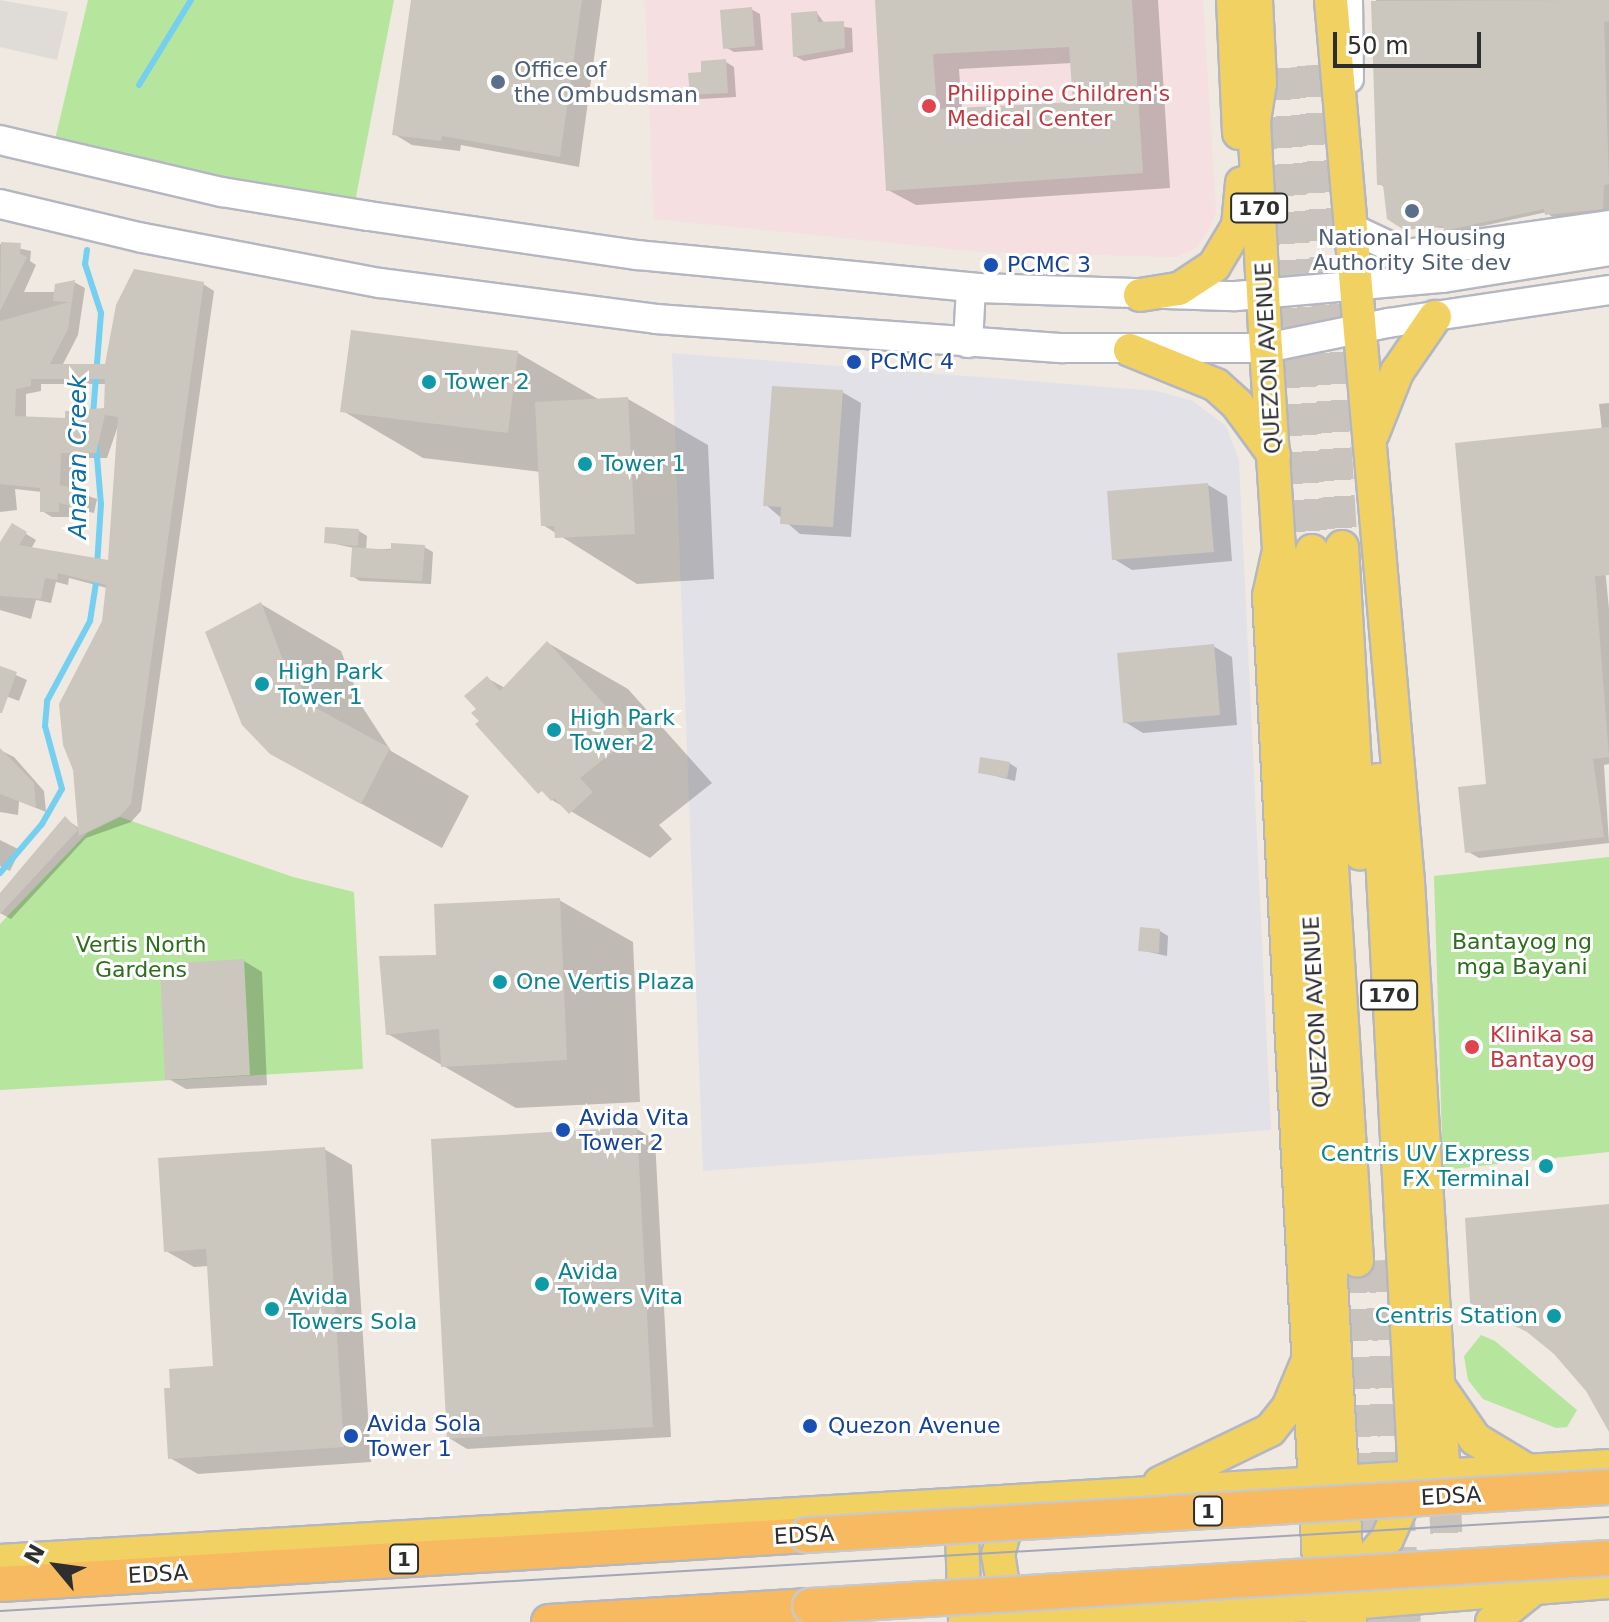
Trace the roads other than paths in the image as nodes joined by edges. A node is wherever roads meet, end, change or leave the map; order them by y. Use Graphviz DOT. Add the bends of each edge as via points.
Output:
graph roads {
  1 [pos="1233,0"];
  2 [pos="1256,0"];
  3 [pos="1278,0"];
  4 [pos="1310,0"];
  5 [pos="1331,0"];
  6 [pos="1349,0"];
  7 [pos="1236,82"];
  8 [pos="1254,121"];
  9 [pos="0,140"];
  10 [pos="1348,151"];
  11 [pos="0,204"];
  12 [pos="1609,225"];
  13 [pos="1353,229"];
  14 [pos="1609,251"];
  15 [pos="1358,287"];
  16 [pos="971,288"];
  17 [pos="1609,290"];
  18 [pos="1264,294"];
  19 [pos="1140,295"];
  20 [pos="1435,317"];
  21 [pos="1360,328"];
  22 [pos="968,343"];
  23 [pos="1266,348"];
  24 [pos="1130,350"];
  25 [pos="1369,452"];
  26 [pos="1274,455"];
  27 [pos="1373,513"];
  28 [pos="1279,548"];
  29 [pos="1327,549"];
  30 [pos="1370,1260"];
  31 [pos="1310,1354"];
  32 [pos="1439,1384"];
  33 [pos="1609,1466"];
  34 [pos="1528,1470"];
  35 [pos="1328,1480"];
  36 [pos="1609,1484"];
  37 [pos="1433,1489"];
  38 [pos="1140,1492"];
  39 [pos="1027,1499"];
  40 [pos="943,1504"];
  41 [pos="1609,1558"];
  42 [pos="0,1561"];
  43 [pos="1609,1582"];
  44 [pos="0,1584"];
  45 [pos="1532,1590"];
  46 [pos="1436,1599"];
  47 [pos="1335,1604"];
  48 [pos="1032,1620"];
  49 [pos="1086,1620"];
  50 [pos="549,1622"];
  51 [pos="965,1622"];
  52 [pos="988,1622"];
  53 [pos="1492,1622"];
  1 -- 7 [label="main road, QUEZON AVENUE / 170"];
  2 -- 8 [label="main road, QUEZON AVENUE / 170" via="1260,83"];
  3 -- 4 [label="main road" via="1298,67"];
  5 -- 10 [label="main road, 170"];
  6 -- 10 [label="street, 170"];
  7 -- 8 [label="main road, QUEZON AVENUE / 170"];
  7 -- 19 [label="main road" via="1242,207 1230,245 1197,280 1179,289"];
  8 -- 18 [label="main road, QUEZON AVENUE / 170"];
  9 -- 16 [label="main road" via="222,192 369,216 637,255"];
  10 -- 13 [label="main road, 170"];
  11 -- 22 [label="main road" via="143,238 380,283 656,319"];
  12 -- 13 [label="main road" via="1406,254"];
  13 -- 15 [label="main road, 170"];
  14 -- 15 [label="main road"];
  15 -- 18 [label="main road"];
  15 -- 21 [label="main road, 170"];
  16 -- 19 [label="main road"];
  16 -- 22 [label="main road"];
  17 -- 20 [label="main road"];
  18 -- 19 [label="main road"];
  18 -- 23 [label="main road, QUEZON AVENUE / 170"];
  20 -- 21 [label="main road"];
  20 -- 25 [label="main road" via="1397,372"];
  21 -- 23 [label="main road"];
  21 -- 25 [label="main road, 170"];
  22 -- 24 [label="main road"];
  23 -- 24 [label="main road"];
  23 -- 26 [label="main road, QUEZON AVENUE / 170"];
  24 -- 26 [label="main road" via="1216,385 1237,404"];
  25 -- 27 [label="main road, 170"];
  26 -- 28 [label="main road, QUEZON AVENUE / 170"];
  27 -- 32 [label="main road, 170" via="1382,553 1408,882"];
  27 -- 37 [label="main road, 170" via="1366,555"];
  28 -- 31 [label="main road, QUEZON AVENUE / 170" via="1269,596"];
  28 -- 35 [label="main road, QUEZON AVENUE / 170" via="1293,598"];
  29 -- 30 [label="main road, 170"];
  31 -- 35 [label="main road, QUEZON AVENUE / 170"];
  31 -- 38 [label="main road" via="1294,1396 1270,1430"];
  32 -- 34 [label="main road" via="1467,1431 1493,1453"];
  32 -- 37 [label="main road, 170"];
  33 -- 34 [label="main road, EDSA / 1"];
  34 -- 37 [label="main road, EDSA / 1"];
  35 -- 37 [label="main road, EDSA / 1"];
  35 -- 38 [label="main road, EDSA / 1"];
  35 -- 47 [label="main road, QUEZON AVENUE / 170"];
  36 -- 37 [label="main road"];
  36 -- 44 [label="highway, EDSA / 1, bridge"];
  37 -- 47 [label="main road"];
  38 -- 39 [label="main road, EDSA / 1"];
  39 -- 40 [label="main road, EDSA / 1"];
  39 -- 48 [label="main road" via="1006,1526 998,1555 1010,1599"];
  40 -- 42 [label="main road, EDSA / 1"];
  40 -- 51 [label="main road" via="962,1534"];
  41 -- 50 [label="highway, bridge"];
  43 -- 45 [label="main road"];
  45 -- 46 [label="main road"];
  45 -- 53 [label="main road"];
  46 -- 47 [label="main road"];
  47 -- 49 [label="main road"];
  48 -- 49 [label="main road"];
  48 -- 52 [label="main road"];
}
